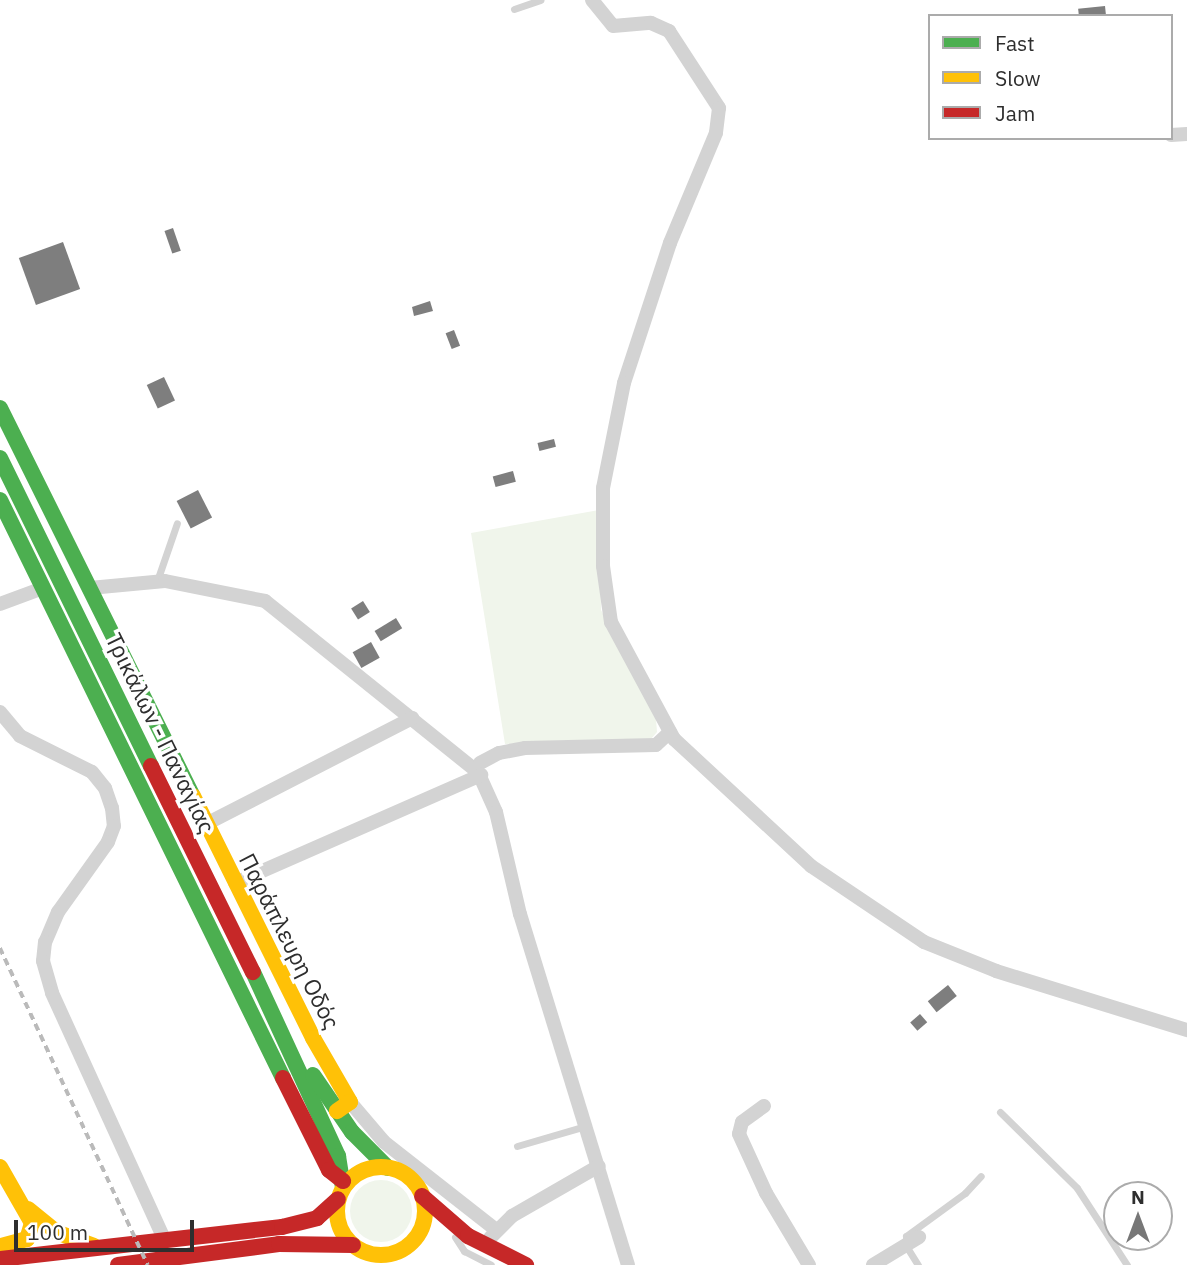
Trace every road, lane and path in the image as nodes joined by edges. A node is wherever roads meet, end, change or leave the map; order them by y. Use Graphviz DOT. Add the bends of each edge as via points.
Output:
graph roads {
  1 [pos="540,0"];
  2 [pos="592,0"];
  3 [pos="514,9"];
  4 [pos="0,408"];
  5 [pos="0,458"];
  6 [pos="0,500"];
  7 [pos="177,523"];
  8 [pos="157,581"];
  9 [pos="43,588"];
  10 [pos="90,588"];
  11 [pos="0,604"];
  12 [pos="0,712"];
  13 [pos="412,718"];
  14 [pos="670,732"];
  15 [pos="656,746"];
  16 [pos="679,748"];
  17 [pos="480,769"];
  18 [pos="206,824"];
  19 [pos="236,883"];
  20 [pos="280,1028"];
  21 [pos="1187,1030"];
  22 [pos="343,1106"];
  23 [pos="764,1106"];
  24 [pos="1000,1112"];
  25 [pos="586,1126"];
  26 [pos="517,1146"];
  27 [pos="599,1166"];
  28 [pos="0,1167"];
  29 [pos="388,1168"];
  30 [pos="981,1176"];
  31 [pos="341,1189"];
  32 [pos="422,1196"];
  33 [pos="27,1209"];
  34 [pos="495,1229"];
  35 [pos="460,1235"];
  36 [pos="165,1241"];
  37 [pos="413,1241"];
  38 [pos="913,1242"];
  39 [pos="353,1245"];
  40 [pos="487,1245"];
  41 [pos="0,1246"];
  42 [pos="107,1249"];
  43 [pos="0,1259"];
  44 [pos="377,1260"];
  45 [pos="118,1265"];
  46 [pos="411,1265"];
  47 [pos="491,1265"];
  48 [pos="526,1265"];
  49 [pos="628,1265"];
  50 [pos="809,1265"];
  51 [pos="873,1265"];
  52 [pos="918,1265"];
  53 [pos="1127,1265"];
  1 -- 3 [label="lane"];
  2 -- 14 [label="street" via="613,26 656,24 669,31 716,98 720,115 670,243 624,383 603,488 603,566 611,622"];
  4 -- 10 [label="main road, Παράπλευρη Οδός"];
  5 -- 20 [label="main road, Τρικάλων - Παναγίας"];
  6 -- 9 [label="main road"];
  7 -- 8 [label="lane"];
  8 -- 10 [label="street"];
  8 -- 13 [label="street" via="247,595 273,605"];
  9 -- 11 [label="street"];
  9 -- 31 [label="main road"];
  10 -- 18 [label="main road, Παράπλευρη Οδός"];
  12 -- 36 [label="street" via="20,736 92,772 105,788 112,808 114,826 108,842 58,912 45,942 43,961 52,993"];
  13 -- 17 [label="street"];
  13 -- 18 [label="street"];
  14 -- 15 [label="street"];
  14 -- 16 [label="street"];
  15 -- 16 [label="street"];
  15 -- 17 [label="street" via="525,748 499,753"];
  16 -- 21 [label="street" via="811,866 923,942 996,971"];
  17 -- 19 [label="street"];
  17 -- 25 [label="street"];
  18 -- 19 [label="main road, Παράπλευρη Οδός"];
  19 -- 22 [label="main road, Παράπλευρη Οδός"];
  20 -- 22 [label="main road, Τρικάλων - Παναγίας"];
  20 -- 31 [label="main road, Τρικάλων - Παναγίας" via="338,1156"];
  22 -- 29 [label="main road, Τρικάλων - Παναγίας"];
  22 -- 34 [label="street"];
  23 -- 50 [label="street" via="742,1122 739,1134 766,1193"];
  24 -- 53 [label="lane" via="1077,1188"];
  25 -- 26 [label="lane"];
  25 -- 27 [label="street"];
  27 -- 34 [label="street"];
  27 -- 49 [label="street"];
  28 -- 33 [label="main road"];
  29 -- 31 [label="main road" via="362,1171"];
  29 -- 32 [label="main road" via="409,1177"];
  30 -- 38 [label="lane" via="909,1233"];
  31 -- 36 [label="main road" via="317,1218 302,1223"];
  31 -- 39 [label="main road" via="339,1224"];
  32 -- 35 [label="main road"];
  32 -- 37 [label="main road" via="424,1220"];
  33 -- 41 [label="main road" via="30,1236 21,1243"];
  33 -- 42 [label="main road" via="66,1238"];
  34 -- 40 [label="street"];
  35 -- 37 [label="main road"];
  35 -- 40 [label="main road"];
  35 -- 47 [label="lane" via="464,1251"];
  36 -- 42 [label="main road"];
  37 -- 44 [label="main road"];
  37 -- 46 [label="main road"];
  38 -- 51 [label="street"];
  38 -- 52 [label="lane"];
  39 -- 44 [label="main road"];
  39 -- 45 [label="main road" via="279,1244"];
  40 -- 48 [label="main road"];
  42 -- 43 [label="main road"];
}
